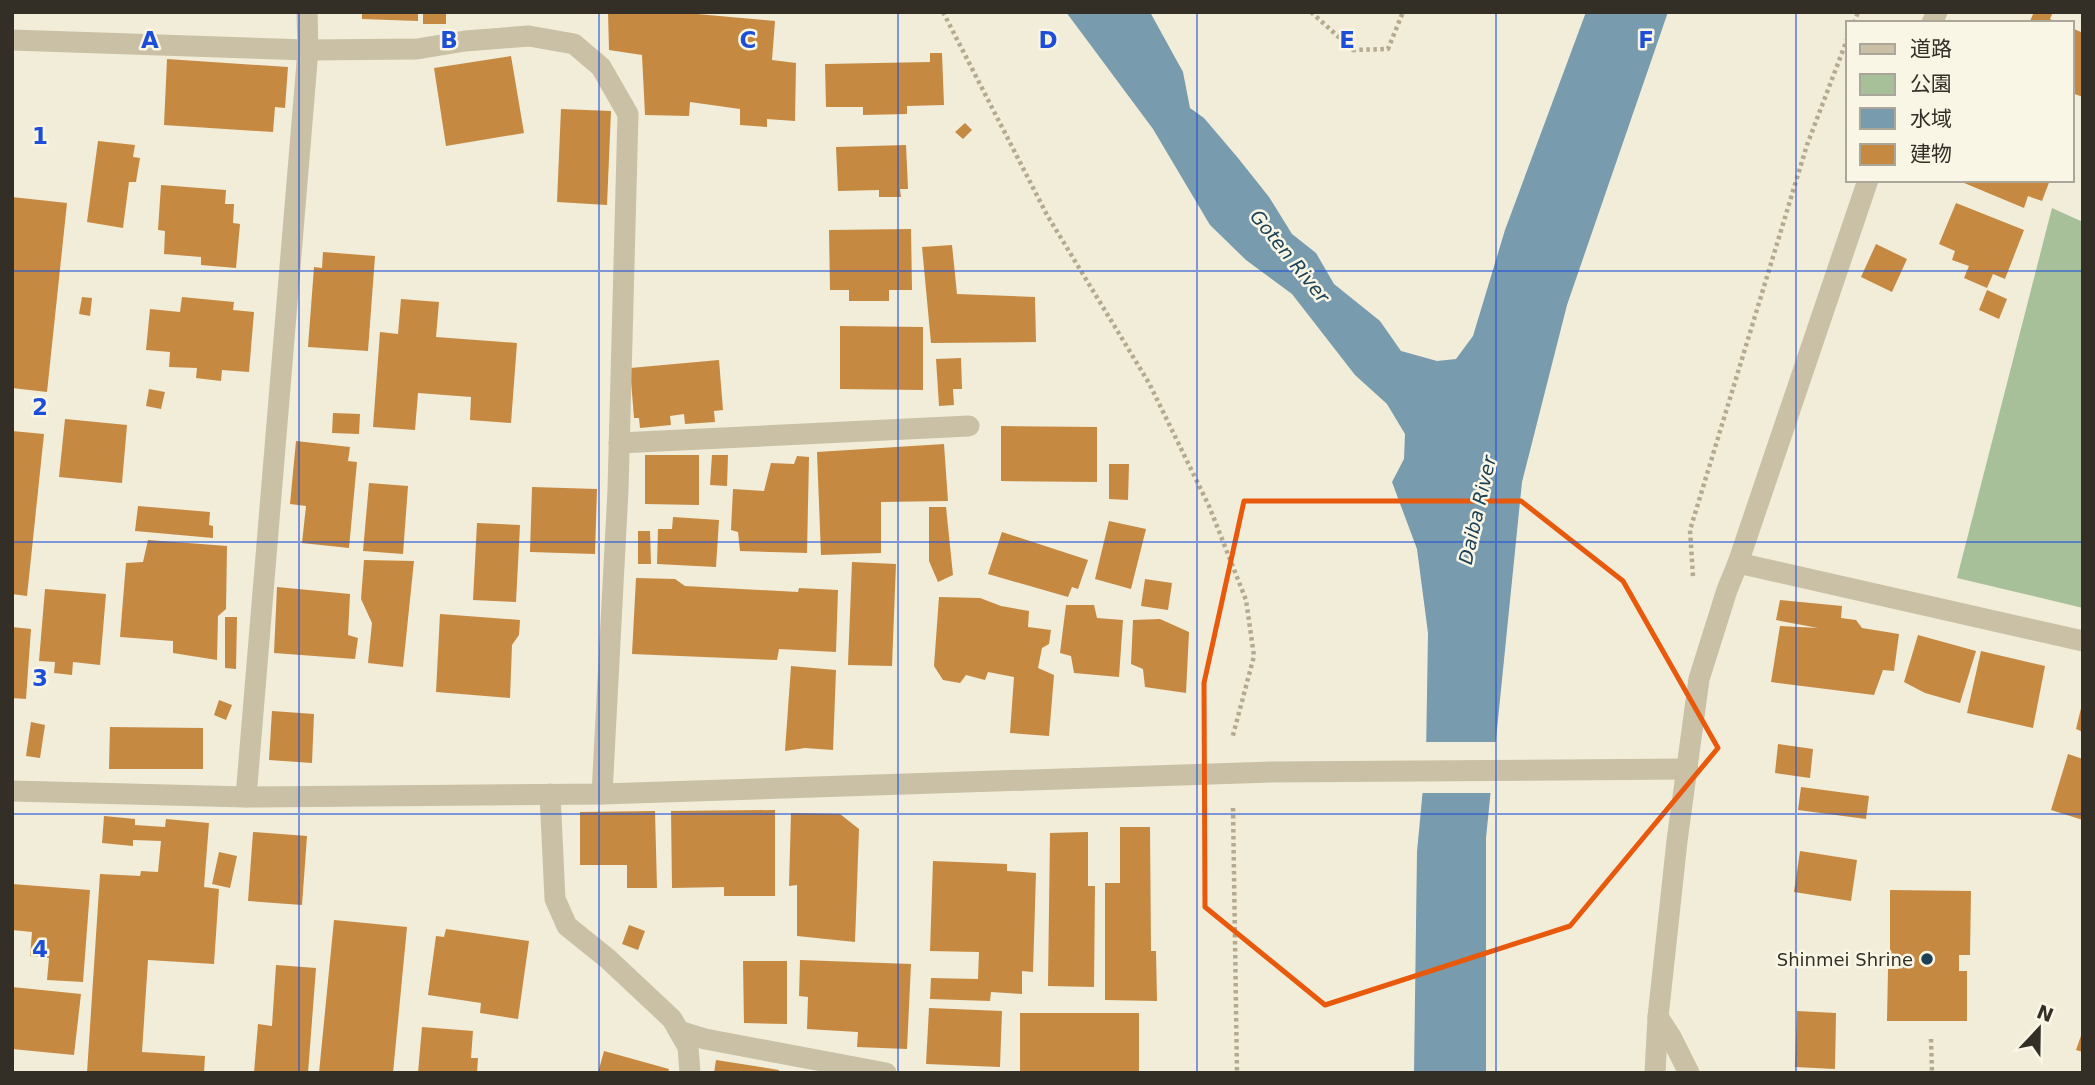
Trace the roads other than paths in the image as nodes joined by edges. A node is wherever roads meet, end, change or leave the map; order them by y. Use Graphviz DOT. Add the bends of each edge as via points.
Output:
graph roads {
  1 [pos="307,12"];
  2 [pos="12,40"];
  3 [pos="308,50"];
  4 [pos="1867,182"];
  5 [pos="970,426"];
  6 [pos="619,443"];
  7 [pos="1738,563"];
  8 [pos="2083,641"];
  9 [pos="1688,769"];
  10 [pos="12,791"];
  11 [pos="551,794"];
  12 [pos="601,794"];
  13 [pos="246,797"];
  14 [pos="1658,1017"];
  15 [pos="678,1031"];
  16 [pos="690,1073"];
  17 [pos="886,1073"];
  18 [pos="1655,1073"];
  19 [pos="1689,1073"];
  1 -- 3 [label="street"];
  2 -- 3 [label="street"];
  3 -- 6 [label="street" via="417,49 529,36 574,44 601,67 628,114"];
  3 -- 13 [label="street"];
  4 -- 7 [label="street"];
  5 -- 6 [label="street"];
  6 -- 12 [label="street"];
  7 -- 8 [label="street"];
  7 -- 9 [label="street" via="1699,679"];
  9 -- 12 [label="street" via="1272,772"];
  9 -- 14 [label="street"];
  10 -- 13 [label="street"];
  11 -- 12 [label="street"];
  11 -- 13 [label="street"];
  11 -- 15 [label="street" via="555,899 567,926 672,1018"];
  14 -- 18 [label="street"];
  14 -- 19 [label="street"];
  15 -- 16 [label="street" via="688,1047"];
  15 -- 17 [label="street"];
}
